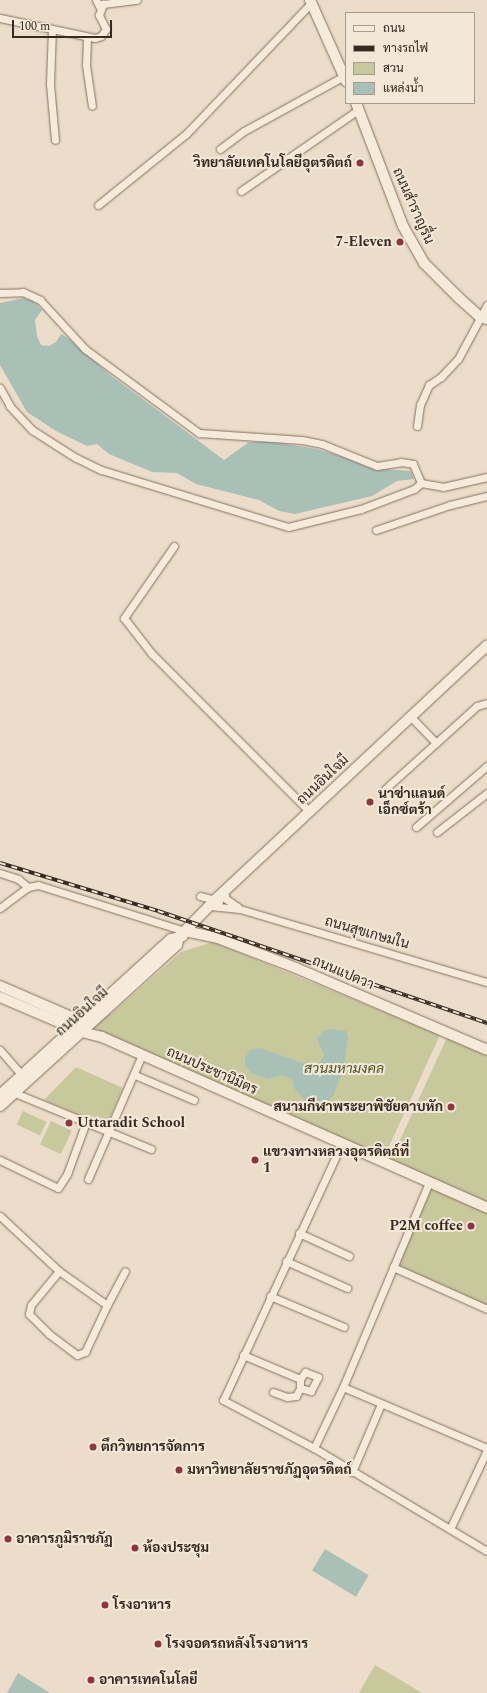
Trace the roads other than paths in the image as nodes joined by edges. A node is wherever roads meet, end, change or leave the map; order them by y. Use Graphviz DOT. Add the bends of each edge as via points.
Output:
graph roads {
  1 [pos="96,0"];
  2 [pos="137,0"];
  3 [pos="310,2"];
  4 [pos="100,8"];
  5 [pos="0,18"];
  6 [pos="52,29"];
  7 [pos="87,38"];
  8 [pos="345,78"];
  9 [pos="92,106"];
  10 [pos="357,106"];
  11 [pos="55,140"];
  12 [pos="220,149"];
  13 [pos="241,191"];
  14 [pos="98,205"];
  15 [pos="0,293"];
  16 [pos="487,305"];
  17 [pos="483,317"];
  18 [pos="0,388"];
  19 [pos="417,426"];
  20 [pos="487,477"];
  21 [pos="421,483"];
  22 [pos="487,496"];
  23 [pos="376,530"];
  24 [pos="174,546"];
  25 [pos="487,646"];
  26 [pos="487,703"];
  27 [pos="410,717"];
  28 [pos="436,743"];
  29 [pos="487,766"];
  30 [pos="385,789"];
  31 [pos="487,793"];
  32 [pos="310,812"];
  33 [pos="416,827"];
  34 [pos="437,832"];
  35 [pos="0,873"];
  36 [pos="28,887"];
  37 [pos="224,892"];
  38 [pos="200,896"];
  39 [pos="213,903"];
  40 [pos="0,908"];
  41 [pos="240,909"];
  42 [pos="192,922"];
  43 [pos="182,934"];
  44 [pos="198,935"];
  45 [pos="487,982"];
  46 [pos="0,986"];
  47 [pos="0,998"];
  48 [pos="81,1027"];
  49 [pos="0,1050"];
  50 [pos="487,1050"];
  51 [pos="142,1055"];
  52 [pos="22,1075"];
  53 [pos="135,1075"];
  54 [pos="12,1090"];
  55 [pos="0,1095"];
  56 [pos="194,1100"];
  57 [pos="0,1106"];
  58 [pos="86,1122"];
  59 [pos="109,1132"];
  60 [pos="342,1143"];
  61 [pos="151,1149"];
  62 [pos="0,1160"];
  63 [pos="88,1179"];
  64 [pos="429,1182"];
  65 [pos="487,1208"];
  66 [pos="0,1216"];
  67 [pos="300,1233"];
  68 [pos="349,1256"];
  69 [pos="286,1261"];
  70 [pos="393,1267"];
  71 [pos="59,1271"];
  72 [pos="125,1271"];
  73 [pos="347,1288"];
  74 [pos="270,1296"];
  75 [pos="106,1305"];
  76 [pos="487,1309"];
  77 [pos="344,1327"];
  78 [pos="243,1355"];
  79 [pos="300,1379"];
  80 [pos="343,1387"];
  81 [pos="300,1388"];
  82 [pos="273,1392"];
  83 [pos="381,1404"];
  84 [pos="314,1448"];
  85 [pos="487,1449"];
  86 [pos="352,1472"];
  87 [pos="450,1529"];
  88 [pos="487,1551"];
  1 -- 4 [label="street"];
  2 -- 4 [label="street" via="106,2"];
  3 -- 8 [label="street"];
  3 -- 14 [label="street" via="186,134"];
  4 -- 7 [label="street" via="99,15 105,26 104,33 98,37"];
  5 -- 6 [label="street"];
  6 -- 7 [label="street"];
  6 -- 11 [label="street" via="50,84"];
  7 -- 9 [label="street" via="86,65"];
  8 -- 12 [label="street" via="244,131"];
  10 -- 13 [label="street"];
  10 -- 17 [label="street, ถนนสำราญรื่น" via="403,226 424,263"];
  15 -- 21 [label="street" via="23,292 40,300 85,349 199,432 302,440 322,444 377,466 401,462 413,464"];
  16 -- 17 [label="street"];
  17 -- 19 [label="street" via="458,359 441,377 429,385 422,396"];
  18 -- 21 [label="street" via="10,406 32,430 76,458 102,470 288,527 361,509 414,489"];
  20 -- 21 [label="street" via="442,487"];
  22 -- 23 [label="street" via="450,505"];
  24 -- 32 [label="street" via="124,618 152,654"];
  25 -- 27 [label="street, ถนนอินใจมี"];
  26 -- 28 [label="street" via="477,706"];
  27 -- 28 [label="street"];
  27 -- 32 [label="street, ถนนอินใจมี"];
  28 -- 30 [label="street"];
  29 -- 33 [label="street"];
  31 -- 34 [label="street"];
  32 -- 37 [label="street, ถนนอินใจมี"];
  35 -- 36 [label="street" via="18,879"];
  36 -- 40 [label="street"];
  36 -- 43 [label="street" via="38,885 57,890"];
  37 -- 39 [label="street, ถนนอินใจมี"];
  37 -- 41 [label="street, ถนนสุขเกษมใน" via="226,898"];
  38 -- 39 [label="street, ถนนสุขเกษมใน"];
  39 -- 41 [label="street, ถนนสุขเกษมใน"];
  39 -- 42 [label="street, ถนนอินใจมี"];
  41 -- 45 [label="street, ถนนสุขเกษมใน"];
  42 -- 43 [label="street, ถนนอินใจมี"];
  42 -- 44 [label="street" via="193,929"];
  43 -- 44 [label="street, ถนนแปดวา"];
  43 -- 48 [label="street, ถนนอินใจมี" via="177,945"];
  44 -- 50 [label="street, ถนนแปดวา" via="218,938 296,968"];
  46 -- 48 [label="street"];
  47 -- 48 [label="street"];
  48 -- 51 [label="street, ถนนประชานิมิตร"];
  48 -- 52 [label="street, ถนนอินใจมี"];
  48 -- 54 [label="street, ถนนอินใจมี"];
  49 -- 52 [label="street"];
  51 -- 53 [label="street"];
  51 -- 60 [label="street, ถนนประชานิมิตร"];
  52 -- 54 [label="street, ถนนอินใจมี"];
  53 -- 56 [label="street"];
  53 -- 59 [label="street"];
  54 -- 55 [label="street, ถนนอินใจมี"];
  54 -- 57 [label="street, ถนนอินใจมี"];
  54 -- 58 [label="street"];
  58 -- 59 [label="street"];
  58 -- 62 [label="street" via="58,1188"];
  59 -- 61 [label="street"];
  59 -- 63 [label="street"];
  60 -- 64 [label="street, ถนนประชานิมิตร"];
  60 -- 67 [label="street"];
  64 -- 65 [label="street, ถนนประชานิมิตร"];
  64 -- 70 [label="street"];
  66 -- 71 [label="street"];
  67 -- 68 [label="street"];
  67 -- 69 [label="street"];
  69 -- 73 [label="street"];
  69 -- 74 [label="street"];
  70 -- 76 [label="street"];
  70 -- 80 [label="street"];
  71 -- 75 [label="street"];
  71 -- 75 [label="street" via="31,1305 29,1314 49,1334 77,1355 85,1352"];
  72 -- 75 [label="street"];
  74 -- 77 [label="street"];
  74 -- 78 [label="street"];
  78 -- 79 [label="street"];
  78 -- 84 [label="street" via="223,1400"];
  79 -- 81 [label="street"];
  79 -- 81 [label="street" via="305,1372 318,1377 311,1391"];
  80 -- 83 [label="street"];
  80 -- 84 [label="street"];
  81 -- 82 [label="street" via="296,1396 292,1397"];
  83 -- 85 [label="street"];
  83 -- 86 [label="street"];
  84 -- 86 [label="street"];
  85 -- 87 [label="street"];
  86 -- 87 [label="street"];
  87 -- 88 [label="street"];
}
